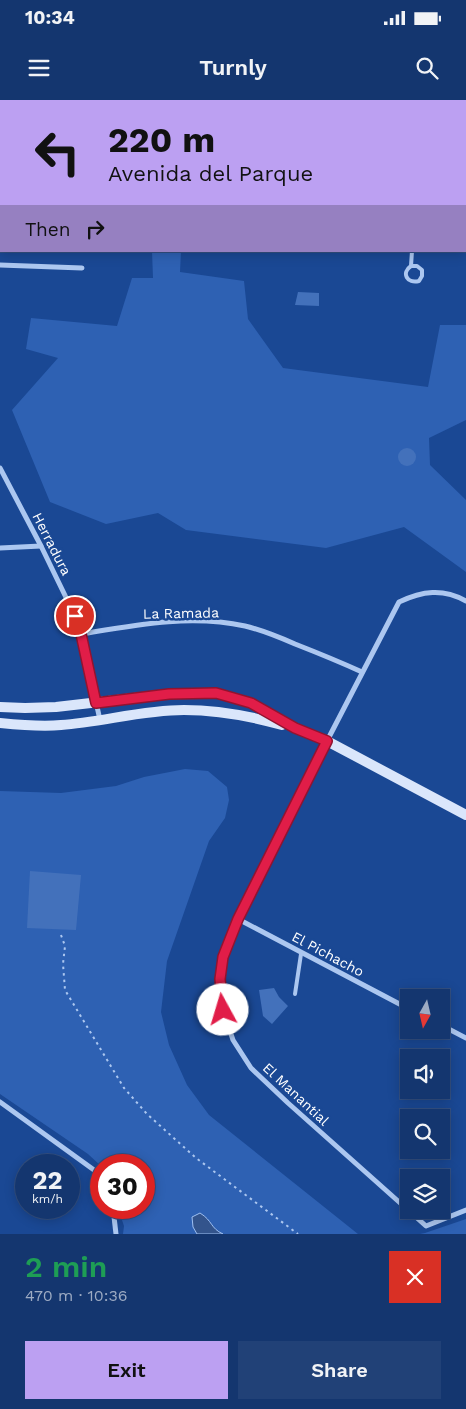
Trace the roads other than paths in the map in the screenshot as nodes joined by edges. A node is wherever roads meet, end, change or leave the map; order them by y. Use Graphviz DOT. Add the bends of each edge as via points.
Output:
graph roads {
  1 [pos="412,252"];
  2 [pos="0,265"];
  3 [pos="411,266"];
  4 [pos="82,268"];
  5 [pos="0,468"];
  6 [pos="41,546"];
  7 [pos="0,548"];
  8 [pos="466,601"];
  9 [pos="81,634"];
  10 [pos="362,672"];
  11 [pos="96,703"];
  12 [pos="0,707"];
  13 [pos="100,720"];
  14 [pos="0,724"];
  15 [pos="295,728"];
  16 [pos="327,741"];
  17 [pos="466,815"];
  18 [pos="238,919"];
  19 [pos="301,954"];
  20 [pos="295,994"];
  21 [pos="400,1004"];
  22 [pos="450,1030"];
  23 [pos="466,1038"];
  24 [pos="0,1102"];
  25 [pos="90,1167"];
  26 [pos="466,1210"];
  27 [pos="114,1219"];
  28 [pos="116,1234"];
  1 -- 3 [label="lane"];
  2 -- 4 [label="street"];
  3 -- 3 [label="lane" via="422,270 419,281 408,280 405,275"];
  5 -- 6 [label="street, Herradura"];
  6 -- 7 [label="street"];
  6 -- 9 [label="street, Herradura"];
  8 -- 10 [label="street, El Manantial" via="433,592 399,602"];
  9 -- 10 [label="street, La Ramada" via="142,624 219,622 272,634"];
  9 -- 11 [label="street, Herradura"];
  10 -- 16 [label="street, El Manantial"];
  11 -- 12 [label="street" via="41,708"];
  11 -- 13 [label="street, Herradura"];
  11 -- 15 [label="street" via="169,694 216,693 251,703"];
  13 -- 14 [label="street" via="61,725"];
  13 -- 15 [label="street" via="182,710 253,717"];
  15 -- 16 [label="street"];
  16 -- 17 [label="street"];
  16 -- 18 [label="street, El Manantial"];
  18 -- 19 [label="street, El Pichacho"];
  18 -- 26 [label="street, El Manantial" via="223,957 220,979 223,1010 233,1040 251,1068 426,1226"];
  19 -- 20 [label="lane"];
  19 -- 21 [label="street, El Pichacho"];
  22 -- 23 [label="street"];
  24 -- 25 [label="street"];
  27 -- 28 [label="street"];
}
